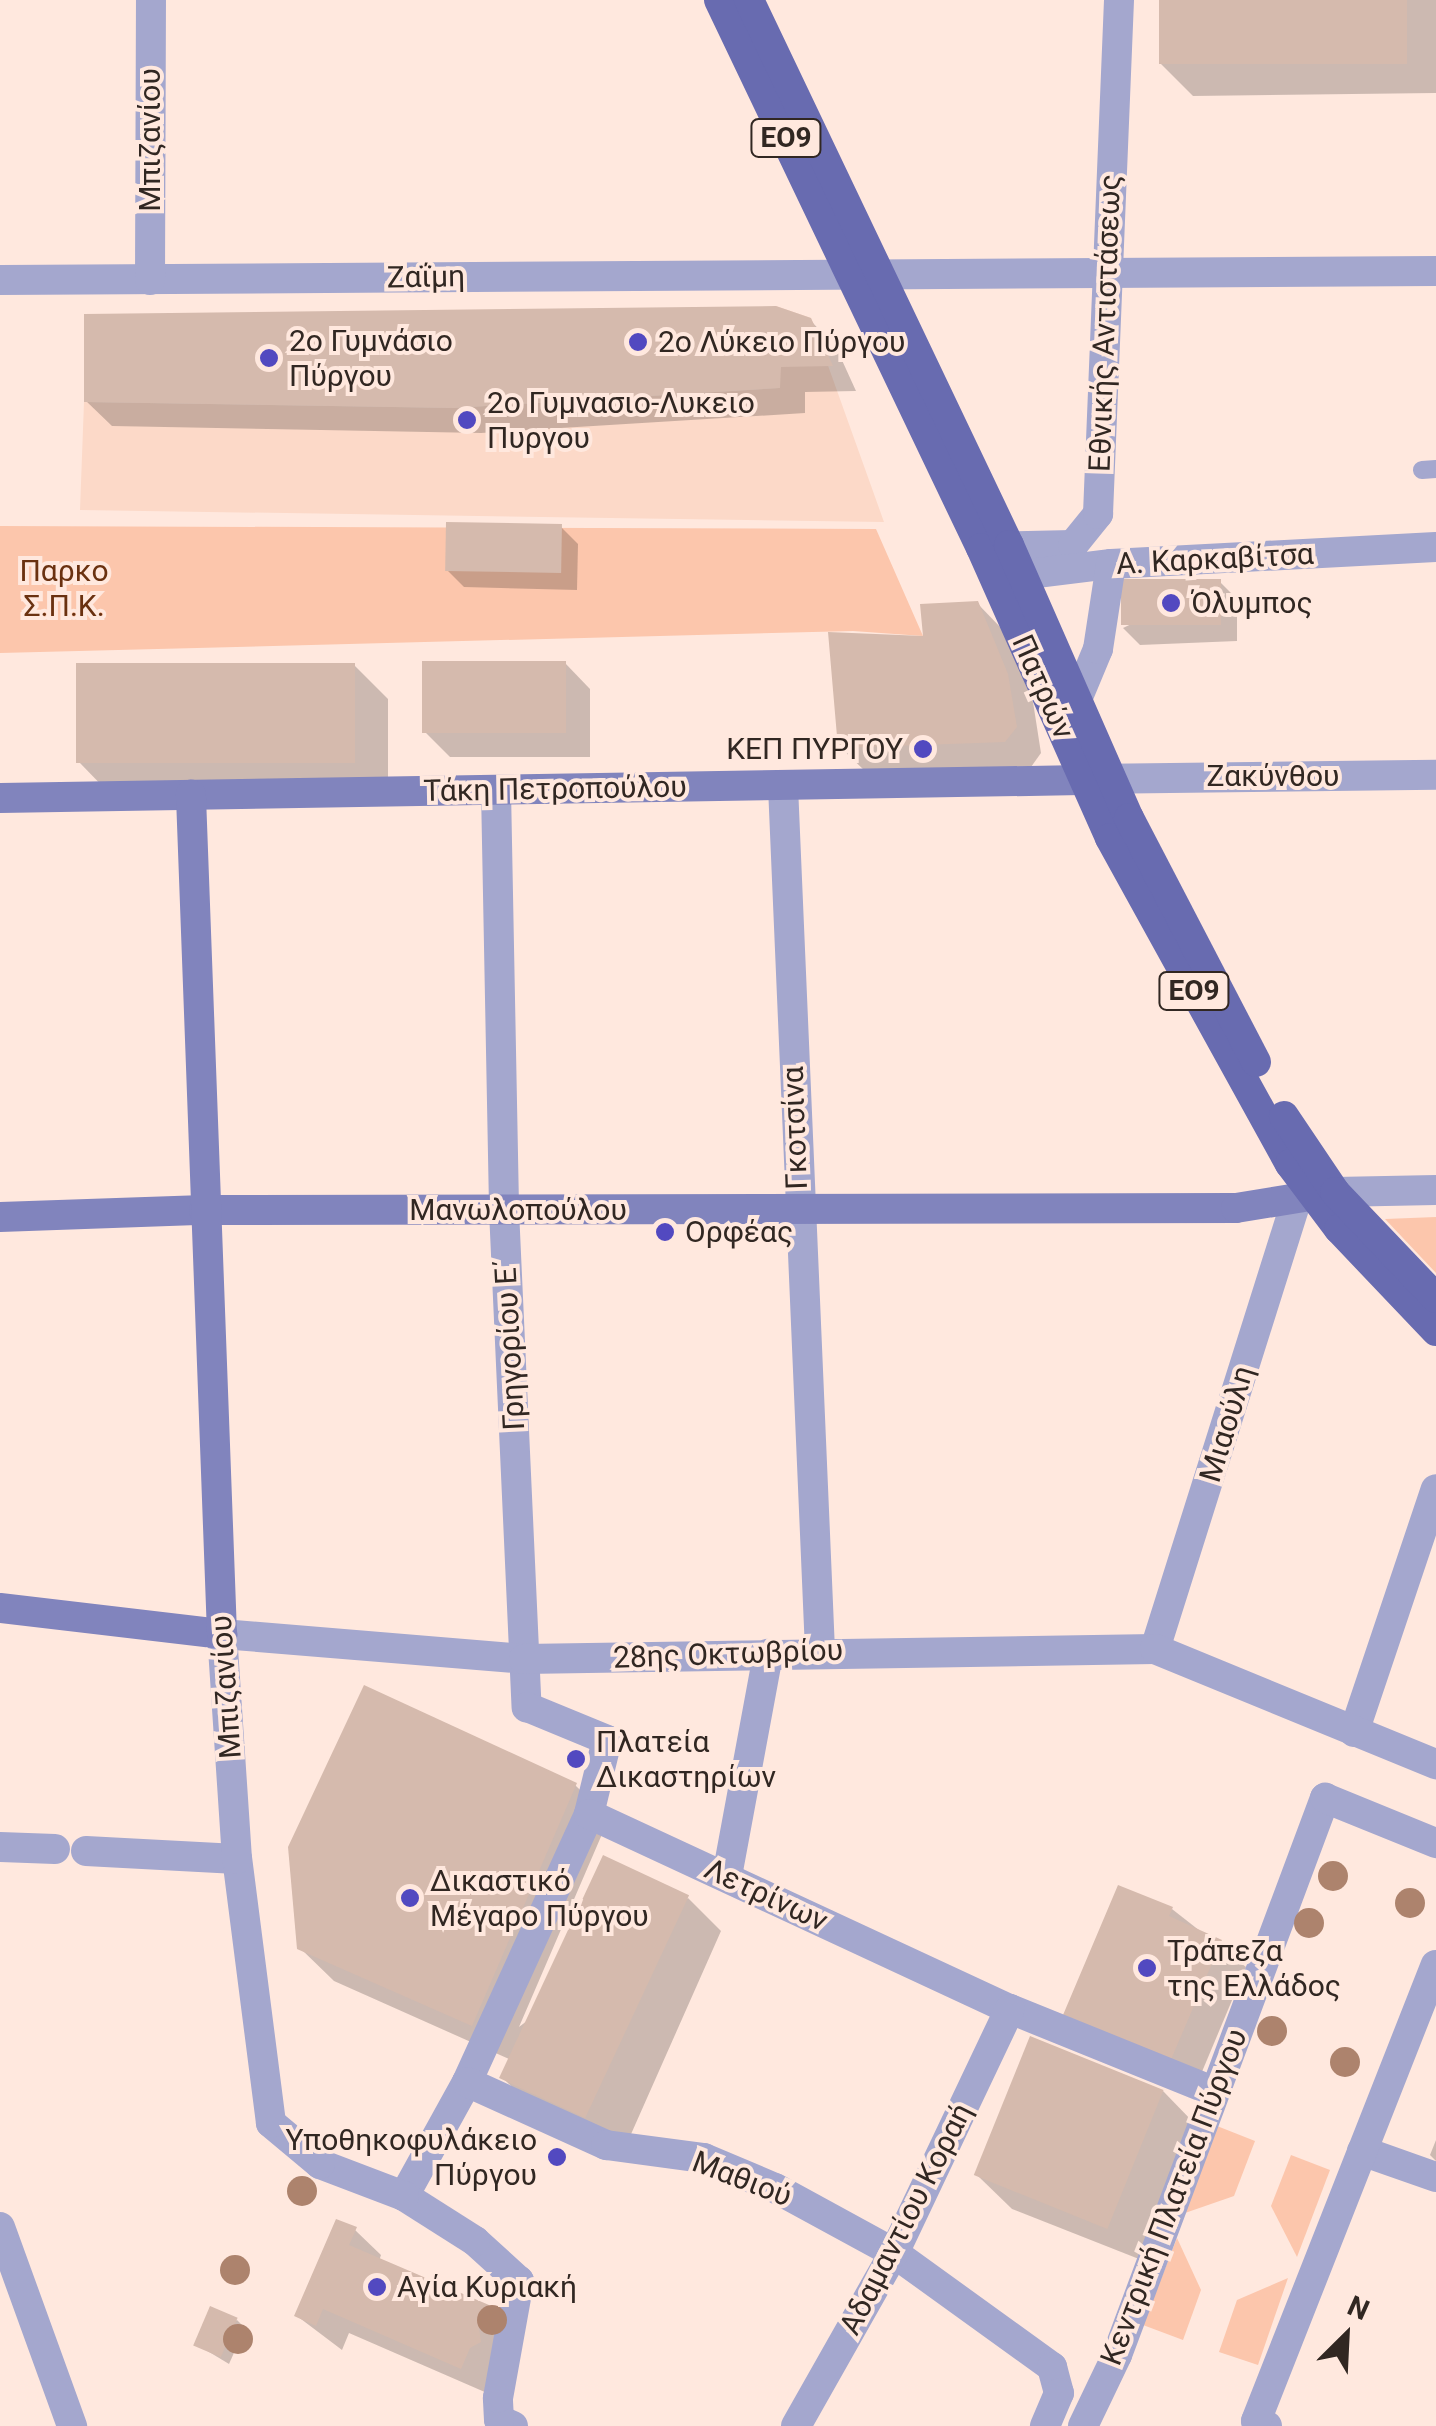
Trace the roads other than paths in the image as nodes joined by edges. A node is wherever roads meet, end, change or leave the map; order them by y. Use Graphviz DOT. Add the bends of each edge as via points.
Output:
graph roads {
  1 [pos="151,0"];
  2 [pos="719,0"];
  3 [pos="748,0"];
  4 [pos="1119,0"];
  5 [pos="1436,271"];
  6 [pos="867,276"];
  7 [pos="1104,277"];
  8 [pos="0,280"];
  9 [pos="150,280"];
  10 [pos="1436,547"];
  11 [pos="1001,561"];
  12 [pos="1111,564"];
  13 [pos="1078,697"];
  14 [pos="1436,775"];
  15 [pos="1096,778"];
  16 [pos="783,786"];
  17 [pos="496,790"];
  18 [pos="191,795"];
  19 [pos="0,798"];
  20 [pos="1436,1190"];
  21 [pos="1315,1197"];
  22 [pos="204,1210"];
  23 [pos="504,1210"];
  24 [pos="798,1210"];
  25 [pos="0,1216"];
  26 [pos="1436,1298"];
  27 [pos="1436,1331"];
  28 [pos="1436,1489"];
  29 [pos="0,1608"];
  30 [pos="222,1634"];
  31 [pos="1155,1649"];
  32 [pos="820,1650"];
  33 [pos="768,1654"];
  34 [pos="524,1659"];
  35 [pos="1354,1732"];
  36 [pos="1436,1764"];
  37 [pos="588,1814"];
  38 [pos="1436,1843"];
  39 [pos="0,1847"];
  40 [pos="54,1849"];
  41 [pos="86,1852"];
  42 [pos="238,1859"];
  43 [pos="727,1876"];
  44 [pos="1436,1964"];
  45 [pos="1010,2009"];
  46 [pos="467,2082"];
  47 [pos="1215,2092"];
  48 [pos="1362,2151"];
  49 [pos="1436,2177"];
  50 [pos="404,2196"];
  51 [pos="0,2227"];
  52 [pos="894,2254"];
  53 [pos="72,2426"];
  54 [pos="512,2426"];
  55 [pos="796,2426"];
  56 [pos="1045,2426"];
  57 [pos="1083,2426"];
  58 [pos="1267,2426"];
  1 -- 9 [label="street, Μπιζανίου"];
  2 -- 6 [label="main road, Πατρών / ΕΟ9"];
  3 -- 6 [label="main road, Πατρών / ΕΟ9"];
  4 -- 7 [label="street, Εθνικής Αντιστάσεως"];
  5 -- 7 [label="street, Ζαΐμη"];
  6 -- 7 [label="street, Ζαΐμη"];
  6 -- 9 [label="street, Ζαΐμη"];
  6 -- 11 [label="main road, Πατρών / ΕΟ9"];
  7 -- 11 [label="street, Εθνικής Αντιστάσεως" via="1098,514 1072,544"];
  8 -- 9 [label="street, Ζαΐμη"];
  10 -- 12 [label="street, Α. Καρκαβίτσα"];
  11 -- 12 [label="street, Α. Καρκαβίτσα"];
  11 -- 13 [label="main road, Πατρών / ΕΟ9"];
  11 -- 15 [label="main road, Πατρών / ΕΟ9"];
  12 -- 13 [label="street" via="1098,648"];
  13 -- 15 [label="main road, Πατρών / ΕΟ9"];
  14 -- 15 [label="street, Ζακύνθου"];
  15 -- 16 [label="main road, Τάκη Πετροπούλου"];
  15 -- 21 [label="main road, Πατρών / ΕΟ9"];
  16 -- 17 [label="main road, Τάκη Πετροπούλου"];
  16 -- 24 [label="street, Γκοτσίνα"];
  17 -- 18 [label="main road, Τάκη Πετροπούλου"];
  17 -- 23 [label="street, Γρηγορίου Ε΄"];
  18 -- 19 [label="main road, Τάκη Πετροπούλου"];
  18 -- 22 [label="main road, Μπιζανίου"];
  20 -- 21 [label="street"];
  21 -- 24 [label="main road, Μανωλοπούλου" via="1236,1208"];
  21 -- 26 [label="main road, Πατρών / ΕΟ9"];
  21 -- 27 [label="main road, Πατρών / ΕΟ9"];
  21 -- 31 [label="street, Μιαούλη"];
  22 -- 23 [label="main road, Μανωλοπούλου"];
  22 -- 25 [label="main road, Μανωλοπούλου"];
  22 -- 30 [label="main road, Μπιζανίου"];
  23 -- 24 [label="main road, Μανωλοπούλου"];
  23 -- 34 [label="street, Γρηγορίου Ε΄"];
  24 -- 32 [label="street, Γκοτσίνα"];
  28 -- 35 [label="street"];
  29 -- 30 [label="main road, 28ης Οκτωβρίου"];
  30 -- 34 [label="street, 28ης Οκτωβρίου"];
  30 -- 42 [label="street, Μπιζανίου"];
  31 -- 32 [label="street, 28ης Οκτωβρίου"];
  31 -- 35 [label="street, 28ης Οκτωβρίου"];
  32 -- 33 [label="street, 28ης Οκτωβρίου"];
  33 -- 34 [label="street, 28ης Οκτωβρίου"];
  33 -- 43 [label="street"];
  34 -- 37 [label="street, Γρηγορίου Ε΄" via="527,1707 607,1740"];
  35 -- 36 [label="street, 28ης Οκτωβρίου"];
  37 -- 43 [label="street, Λετρίνων"];
  37 -- 46 [label="street"];
  38 -- 47 [label="street, Κεντρική Πλατεία Πύργου" via="1325,1798"];
  39 -- 40 [label="street"];
  41 -- 42 [label="street"];
  42 -- 50 [label="street, Μπιζανίου" via="271,2123 320,2164"];
  43 -- 45 [label="street, Λετρίνων"];
  44 -- 48 [label="street"];
  45 -- 47 [label="street, Λετρίνων"];
  45 -- 52 [label="street, Αδαμαντίου Κοραή"];
  46 -- 50 [label="street"];
  46 -- 52 [label="street, Μαθιού" via="606,2145 719,2164"];
  47 -- 57 [label="street, Κεντρική Πλατεία Πύργου" via="1117,2355"];
  48 -- 49 [label="street"];
  48 -- 58 [label="street" via="1256,2420"];
  50 -- 54 [label="street, Μπιζανίου" via="475,2241 519,2281 498,2398 498,2420"];
  51 -- 53 [label="street"];
  52 -- 55 [label="street, Αδαμαντίου Κοραή"];
  52 -- 56 [label="street, Μαθιού" via="1052,2366 1059,2393"];
}
